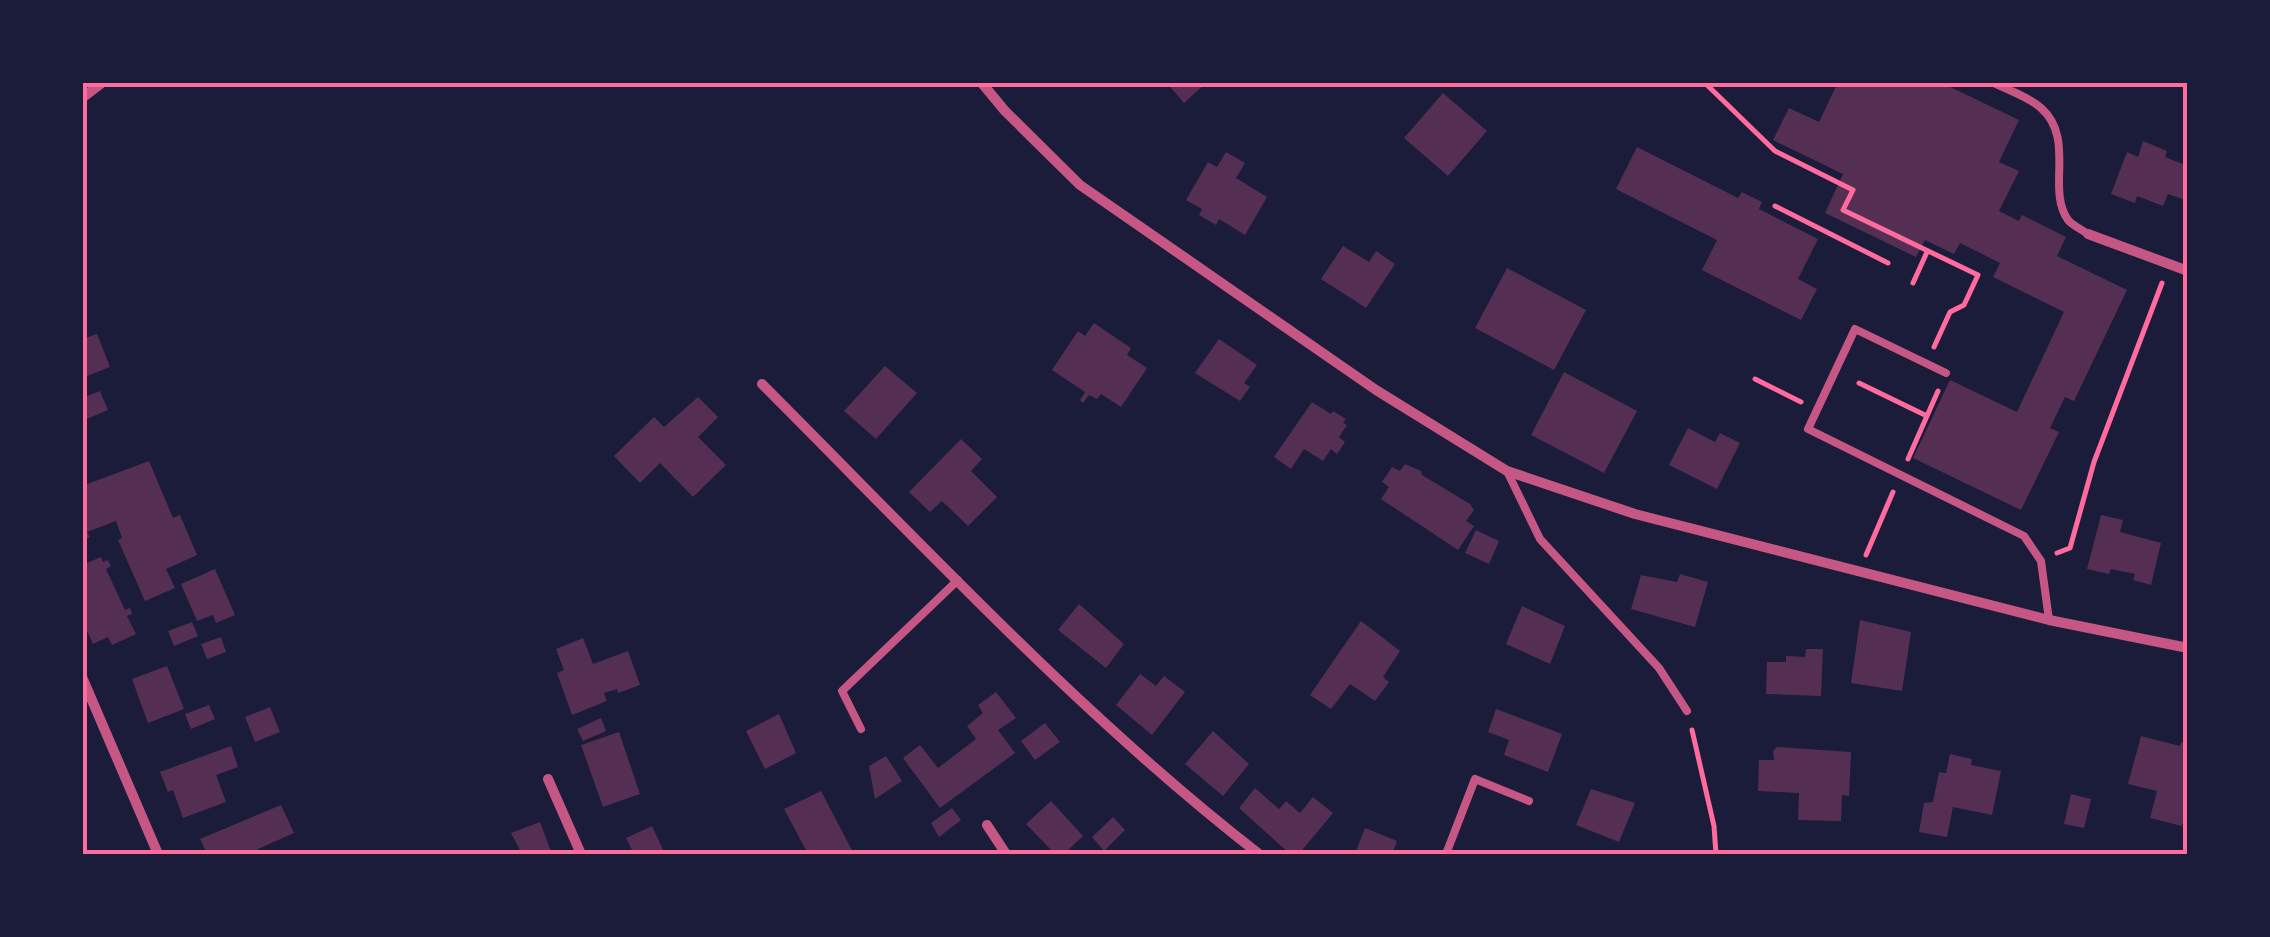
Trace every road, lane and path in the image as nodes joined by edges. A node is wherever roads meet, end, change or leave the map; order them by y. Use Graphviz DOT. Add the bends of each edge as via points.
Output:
graph roads {
  1 [pos="102,82"];
  2 [pos="981,82"];
  3 [pos="1704,82"];
  4 [pos="1992,82"];
  5 [pos="82,98"];
  6 [pos="1775,206"];
  7 [pos="2088,234"];
  8 [pos="1927,252"];
  9 [pos="1888,262"];
  10 [pos="2170,265"];
  11 [pos="2188,271"];
  12 [pos="1913,283"];
  13 [pos="1926,364"];
  14 [pos="1946,373"];
  15 [pos="1755,378"];
  16 [pos="1859,383"];
  17 [pos="762,384"];
  18 [pos="1817,410"];
  19 [pos="1927,416"];
  20 [pos="1507,471"];
  21 [pos="1901,476"];
  22 [pos="2070,548"];
  23 [pos="1863,572"];
  24 [pos="958,580"];
  25 [pos="2049,620"];
  26 [pos="2188,648"];
  27 [pos="82,677"];
  28 [pos="1687,711"];
  29 [pos="861,729"];
  30 [pos="548,779"];
  31 [pos="1529,801"];
  32 [pos="987,826"];
  33 [pos="158,854"];
  34 [pos="582,854"];
  35 [pos="1006,854"];
  36 [pos="1258,854"];
  37 [pos="1446,854"];
  38 [pos="1716,854"];
  1 -- 5 [label="street"];
  2 -- 20 [label="street" via="1080,185 1376,390"];
  3 -- 8 [label="path" via="1775,151 1853,190 1843,210"];
  4 -- 7 [label="lane" via="2041,108 2056,130 2068,220"];
  6 -- 9 [label="path"];
  7 -- 10 [label="street"];
  8 -- 12 [label="path"];
  8 -- 13 [label="path" via="1978,276 1964,305 1950,312"];
  10 -- 11 [label="street"];
  10 -- 22 [label="path" via="2094,462"];
  13 -- 14 [label="lane"];
  13 -- 18 [label="lane" via="1856,329"];
  14 -- 19 [label="path"];
  15 -- 18 [label="path"];
  16 -- 19 [label="path"];
  17 -- 24 [label="street"];
  18 -- 21 [label="lane" via="1808,429"];
  19 -- 21 [label="path"];
  20 -- 23 [label="street" via="1636,514"];
  20 -- 28 [label="lane" via="1540,539 1659,668"];
  21 -- 23 [label="path"];
  21 -- 25 [label="lane" via="2024,536 2041,561"];
  23 -- 25 [label="street"];
  24 -- 29 [label="lane" via="842,690"];
  24 -- 36 [label="street" via="1179,792"];
  25 -- 26 [label="street"];
  27 -- 33 [label="street"];
  28 -- 38 [label="path"];
  30 -- 34 [label="street"];
  31 -- 37 [label="lane" via="1475,779"];
  32 -- 35 [label="street"];
}
